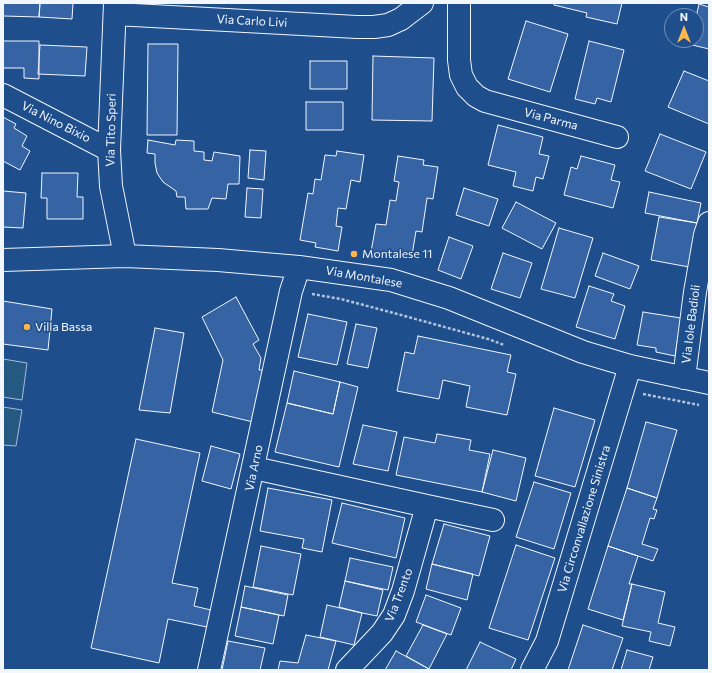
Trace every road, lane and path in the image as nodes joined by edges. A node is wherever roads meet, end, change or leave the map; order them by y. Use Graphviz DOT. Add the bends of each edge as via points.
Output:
graph roads {
  1 [pos="422,3"];
  2 [pos="459,3"];
  3 [pos="115,8"];
  4 [pos="3,95"];
  5 [pos="617,136"];
  6 [pos="109,150"];
  7 [pos="709,223"];
  8 [pos="125,256"];
  9 [pos="3,260"];
  10 [pos="299,267"];
  11 [pos="291,291"];
  12 [pos="509,347"];
  13 [pos="630,366"];
  14 [pos="684,378"];
  15 [pos="709,383"];
  16 [pos="624,389"];
  17 [pos="701,405"];
  18 [pos="254,468"];
  19 [pos="427,506"];
  20 [pos="493,520"];
  21 [pos="210,670"];
  22 [pos="347,670"];
  23 [pos="532,670"];
  1 -- 3 [label="street, Via Carlo Livi" via="401,19 388,25 357,27"];
  2 -- 5 [label="street, Via Parma" via="461,75 467,87 476,96 485,101"];
  3 -- 6 [label="street, Via Tito Speri"];
  4 -- 6 [label="street, Via Nino Bixio"];
  6 -- 8 [label="street, Via Tito Speri" via="112,186"];
  7 -- 14 [label="street, Via Iole Badioli" via="695,292"];
  8 -- 9 [label="street, Via Montalese"];
  8 -- 10 [label="street, Via Montalese"];
  10 -- 11 [label="street, Via Arno"];
  10 -- 13 [label="street, Via Montalese" via="391,280 408,285 450,298 583,352"];
  11 -- 12 [label="path" via="341,299"];
  11 -- 18 [label="street, Via Arno"];
  13 -- 14 [label="street, Via Montalese"];
  13 -- 16 [label="street, Via Circonvallazione Sinistra"];
  14 -- 15 [label="street, Via Montalese"];
  16 -- 17 [label="path"];
  16 -- 23 [label="street, Via Circonvallazione Sinistra" via="547,641"];
  18 -- 19 [label="street"];
  18 -- 21 [label="street, Via Arno"];
  19 -- 20 [label="street"];
  19 -- 22 [label="street, Via Trento" via="394,615 382,633"];
}
